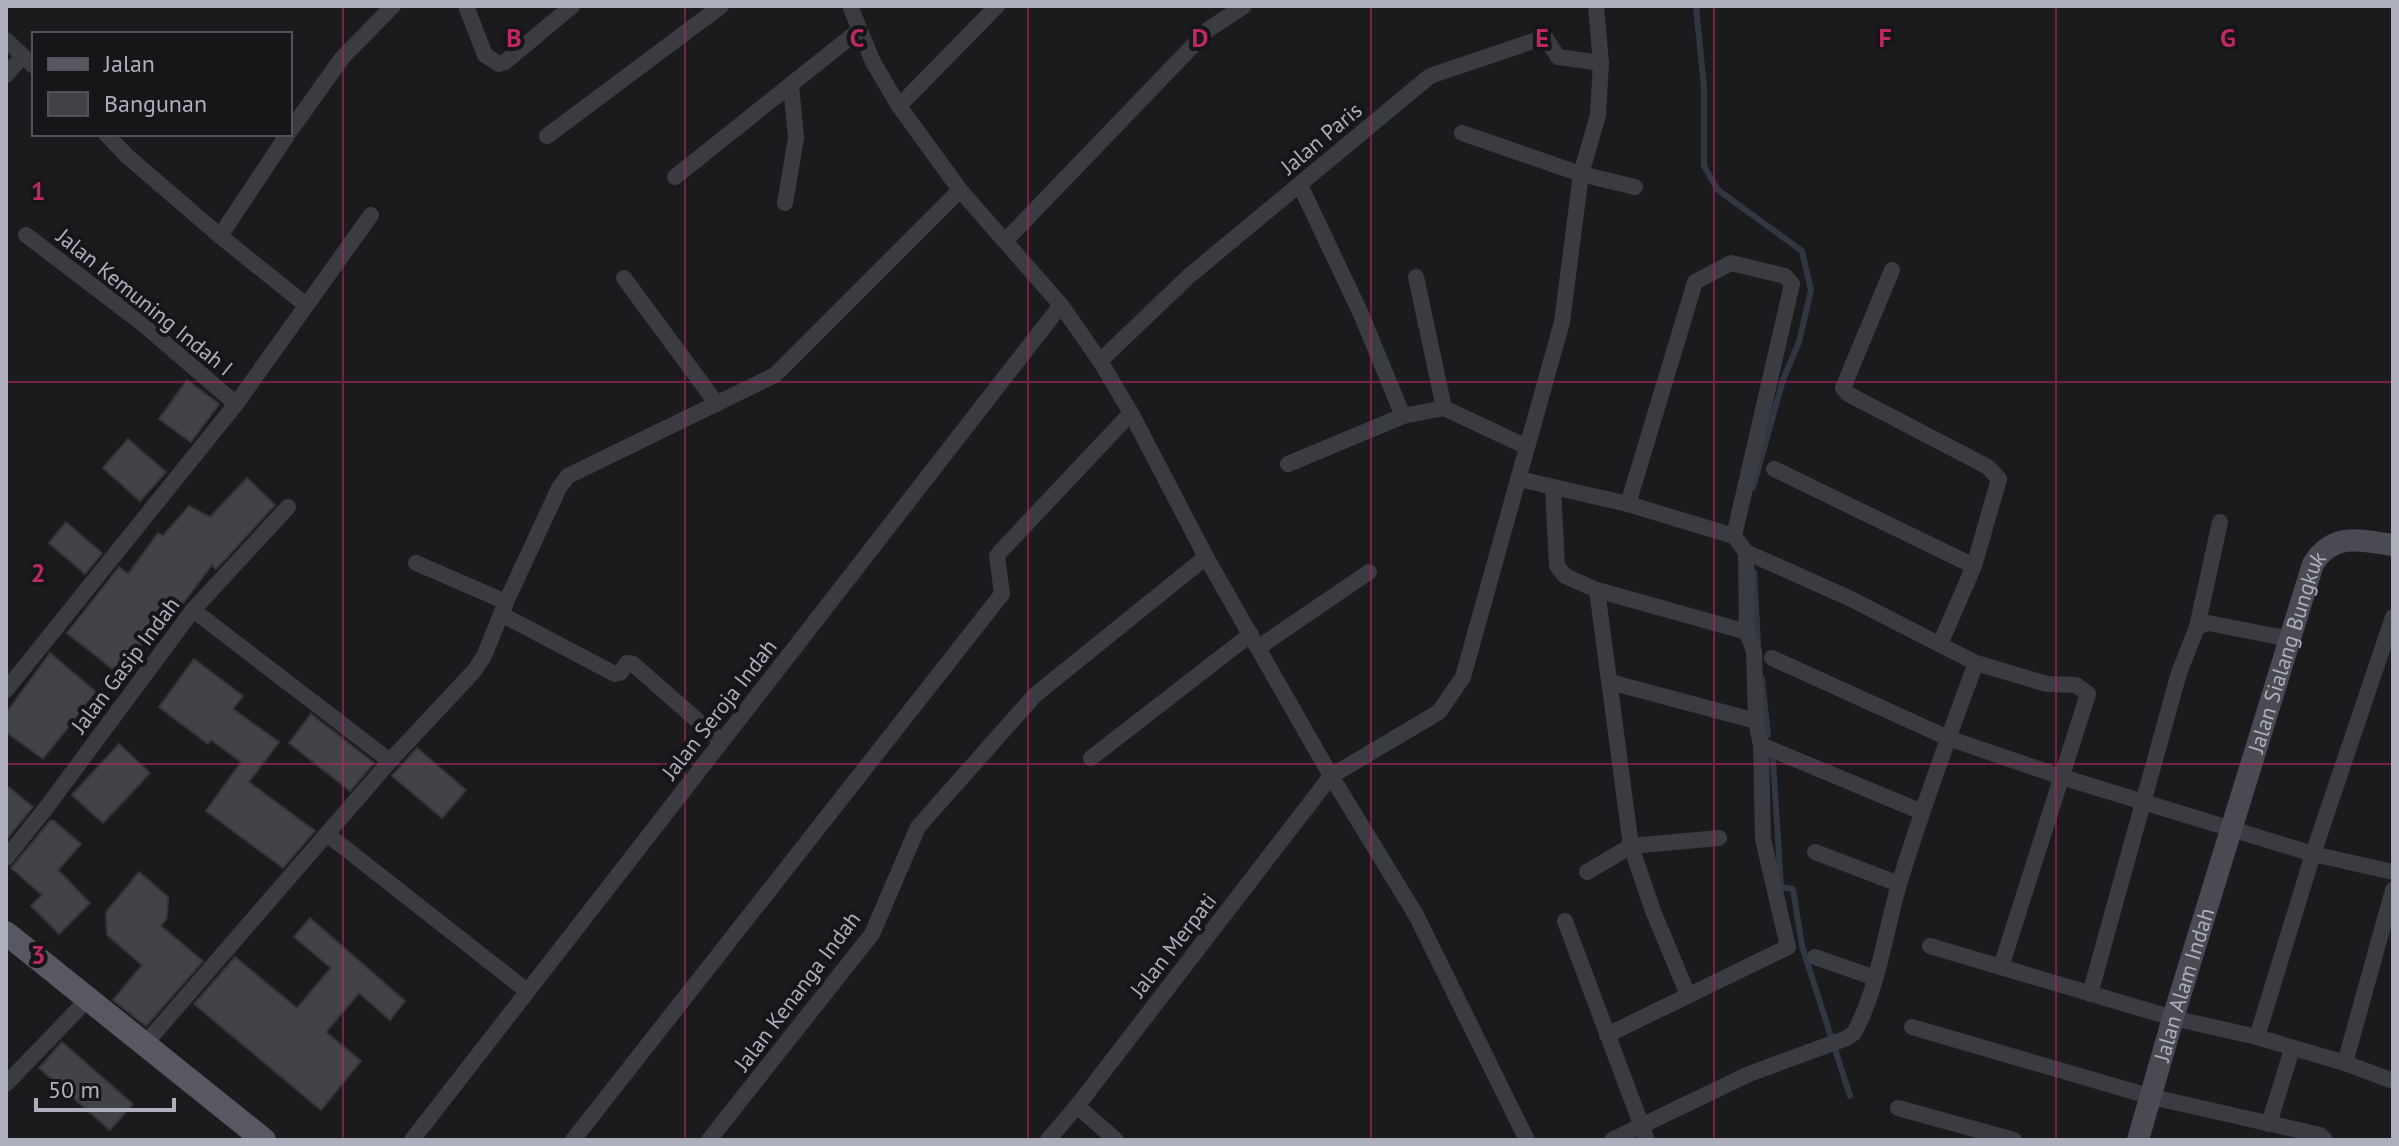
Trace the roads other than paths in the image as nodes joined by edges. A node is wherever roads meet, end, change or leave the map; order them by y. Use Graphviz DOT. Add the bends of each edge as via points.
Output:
graph roads {
  1 [pos="393,6"];
  2 [pos="466,6"];
  3 [pos="721,6"];
  4 [pos="850,6"];
  5 [pos="997,6"];
  6 [pos="1244,6"];
  7 [pos="1596,6"];
  8 [pos="562,9"];
  9 [pos="858,31"];
  10 [pos="6,40"];
  11 [pos="28,61"];
  12 [pos="1601,63"];
  13 [pos="6,75"];
  14 [pos="791,85"];
  15 [pos="899,106"];
  16 [pos="292,129"];
  17 [pos="1462,133"];
  18 [pos="108,136"];
  19 [pos="287,136"];
  20 [pos="547,136"];
  21 [pos="1581,174"];
  22 [pos="675,177"];
  23 [pos="1300,185"];
  24 [pos="1635,187"];
  25 [pos="960,190"];
  26 [pos="785,203"];
  27 [pos="371,215"];
  28 [pos="26,235"];
  29 [pos="220,236"];
  30 [pos="1006,240"];
  31 [pos="1892,270"];
  32 [pos="1416,277"];
  33 [pos="624,278"];
  34 [pos="306,305"];
  35 [pos="1061,305"];
  36 [pos="1100,361"];
  37 [pos="236,404"];
  38 [pos="717,404"];
  39 [pos="1444,408"];
  40 [pos="1131,413"];
  41 [pos="1403,416"];
  42 [pos="1527,447"];
  43 [pos="1288,464"];
  44 [pos="1774,469"];
  45 [pos="1519,479"];
  46 [pos="1553,487"];
  47 [pos="1628,504"];
  48 [pos="288,507"];
  49 [pos="2220,522"];
  50 [pos="1734,536"];
  51 [pos="2393,545"];
  52 [pos="1746,552"];
  53 [pos="1206,557"];
  54 [pos="416,563"];
  55 [pos="1974,566"];
  56 [pos="1369,572"];
  57 [pos="1597,590"];
  58 [pos="503,608"];
  59 [pos="193,610"];
  60 [pos="2393,617"];
  61 [pos="2197,627"];
  62 [pos="1747,632"];
  63 [pos="2290,639"];
  64 [pos="1255,641"];
  65 [pos="1940,644"];
  66 [pos="1772,658"];
  67 [pos="1976,663"];
  68 [pos="1610,682"];
  69 [pos="6,690"];
  70 [pos="1756,721"];
  71 [pos="1948,738"];
  72 [pos="721,741"];
  73 [pos="1761,745"];
  74 [pos="1091,758"];
  75 [pos="390,761"];
  76 [pos="1331,776"];
  77 [pos="2062,777"];
  78 [pos="2145,802"];
  79 [pos="1922,812"];
  80 [pos="2231,828"];
  81 [pos="327,834"];
  82 [pos="1719,838"];
  83 [pos="1631,846"];
  84 [pos="1815,852"];
  85 [pos="2313,854"];
  86 [pos="6,858"];
  87 [pos="1587,872"];
  88 [pos="2393,872"];
  89 [pos="1899,884"];
  90 [pos="2393,890"];
  91 [pos="1565,921"];
  92 [pos="6,933"];
  93 [pos="1930,946"];
  94 [pos="1815,957"];
  95 [pos="2001,967"];
  96 [pos="1875,978"];
  97 [pos="527,991"];
  98 [pos="2090,994"];
  99 [pos="1688,995"];
  100 [pos="88,999"];
  101 [pos="2173,1018"];
  102 [pos="1912,1027"];
  103 [pos="1607,1035"];
  104 [pos="2257,1037"];
  105 [pos="145,1044"];
  106 [pos="2292,1049"];
  107 [pos="2345,1063"];
  108 [pos="2393,1081"];
  109 [pos="6,1084"];
  110 [pos="2152,1097"];
  111 [pos="1077,1106"];
  112 [pos="1898,1108"];
  113 [pos="2269,1124"];
  114 [pos="1644,1133"];
  115 [pos="264,1140"];
  116 [pos="412,1140"];
  117 [pos="573,1140"];
  118 [pos="709,1140"];
  119 [pos="1048,1140"];
  120 [pos="1116,1140"];
  121 [pos="1527,1140"];
  122 [pos="1612,1140"];
  123 [pos="2014,1140"];
  124 [pos="2138,1140"];
  125 [pos="2325,1140"];
  1 -- 16 [label="street" via="342,58"];
  2 -- 8 [label="street" via="485,55 499,64"];
  3 -- 20 [label="street"];
  4 -- 9 [label="street"];
  5 -- 15 [label="street"];
  6 -- 30 [label="street" via="1209,29"];
  7 -- 12 [label="street"];
  9 -- 14 [label="street"];
  9 -- 15 [label="street"];
  10 -- 11 [label="street"];
  11 -- 13 [label="street"];
  12 -- 21 [label="street" via="1596,123"];
  12 -- 23 [label="street, Jalan Paris" via="1558,57 1545,37 1434,73"];
  14 -- 22 [label="street"];
  14 -- 26 [label="street" via="796,138"];
  15 -- 25 [label="street"];
  17 -- 21 [label="street"];
  18 -- 29 [label="street"];
  19 -- 29 [label="street"];
  21 -- 24 [label="street"];
  21 -- 42 [label="street" via="1562,322"];
  23 -- 36 [label="street, Jalan Paris" via="1189,276"];
  23 -- 41 [label="street"];
  25 -- 30 [label="street"];
  25 -- 38 [label="street" via="782,370"];
  27 -- 34 [label="street"];
  28 -- 37 [label="street, Jalan Kemuning Indah I" via="150,329"];
  29 -- 34 [label="street"];
  30 -- 35 [label="street"];
  31 -- 55 [label="street" via="1843,388 1988,467 1999,479"];
  32 -- 39 [label="street"];
  33 -- 38 [label="street"];
  34 -- 37 [label="street"];
  35 -- 36 [label="street"];
  35 -- 72 [label="street, Jalan Seroja Indah"];
  36 -- 40 [label="street"];
  37 -- 69 [label="street"];
  38 -- 58 [label="street" via="568,476"];
  39 -- 41 [label="street"];
  39 -- 42 [label="street"];
  40 -- 53 [label="street"];
  40 -- 117 [label="street" via="999,554 1002,594"];
  41 -- 43 [label="street"];
  42 -- 45 [label="street"];
  44 -- 55 [label="street"];
  45 -- 46 [label="street"];
  45 -- 76 [label="street" via="1470,662 1451,698 1427,720"];
  46 -- 47 [label="street"];
  46 -- 57 [label="street" via="1557,566 1565,576"];
  47 -- 50 [label="street"];
  47 -- 50 [label="street" via="1695,282 1731,263 1785,276 1792,284"];
  48 -- 59 [label="street, Jalan Gasip Indah"];
  49 -- 61 [label="street"];
  50 -- 52 [label="street"];
  51 -- 63 [label="street, Jalan Sialang Bungkuk" via="2340,541 2322,549"];
  52 -- 62 [label="street"];
  52 -- 65 [label="street"];
  53 -- 64 [label="street"];
  53 -- 118 [label="street, Jalan Kenanga Indah" via="1035,695 918,827 872,934"];
  54 -- 58 [label="street"];
  55 -- 65 [label="street"];
  56 -- 64 [label="street"];
  57 -- 62 [label="street"];
  57 -- 68 [label="street"];
  58 -- 72 [label="street" via="615,674 633,664"];
  58 -- 75 [label="street" via="475,670"];
  59 -- 75 [label="street"];
  59 -- 86 [label="street, Jalan Gasip Indah"];
  60 -- 85 [label="street"];
  61 -- 63 [label="street" via="2208,623"];
  61 -- 78 [label="street" via="2179,673"];
  62 -- 70 [label="street" via="1754,651"];
  63 -- 80 [label="street, Jalan Sialang Bungkuk"];
  64 -- 74 [label="street"];
  64 -- 76 [label="street"];
  65 -- 67 [label="street"];
  66 -- 71 [label="street"];
  67 -- 71 [label="street"];
  67 -- 77 [label="street" via="2047,684 2076,685 2088,694"];
  68 -- 70 [label="street"];
  68 -- 83 [label="street"];
  70 -- 73 [label="street"];
  71 -- 77 [label="street"];
  71 -- 79 [label="street"];
  72 -- 97 [label="street, Jalan Seroja Indah"];
  73 -- 79 [label="street"];
  73 -- 99 [label="street" via="1763,839 1788,947"];
  75 -- 81 [label="street"];
  76 -- 111 [label="street, Jalan Merpati"];
  76 -- 121 [label="street" via="1416,915"];
  77 -- 78 [label="street"];
  77 -- 95 [label="street"];
  78 -- 80 [label="street"];
  78 -- 98 [label="street"];
  79 -- 89 [label="street"];
  80 -- 85 [label="street"];
  80 -- 101 [label="street, Jalan Alam Indah"];
  81 -- 97 [label="street"];
  81 -- 105 [label="street"];
  82 -- 83 [label="street"];
  83 -- 87 [label="street"];
  83 -- 99 [label="street"];
  84 -- 89 [label="street"];
  85 -- 88 [label="street"];
  85 -- 104 [label="street"];
  89 -- 96 [label="street"];
  90 -- 107 [label="street"];
  91 -- 103 [label="street"];
  92 -- 100 [label="main road"];
  93 -- 95 [label="street"];
  94 -- 96 [label="street"];
  95 -- 98 [label="street"];
  96 -- 114 [label="street" via="1847,1038 1749,1074"];
  97 -- 116 [label="street, Jalan Seroja Indah"];
  98 -- 101 [label="street"];
  99 -- 103 [label="street"];
  100 -- 105 [label="main road"];
  100 -- 109 [label="street"];
  101 -- 104 [label="street"];
  101 -- 110 [label="street, Jalan Alam Indah"];
  102 -- 110 [label="street"];
  103 -- 114 [label="street"];
  104 -- 106 [label="street"];
  105 -- 115 [label="main road"];
  106 -- 107 [label="street"];
  106 -- 113 [label="street"];
  107 -- 108 [label="street"];
  110 -- 113 [label="street"];
  110 -- 124 [label="street, Jalan Alam Indah"];
  111 -- 119 [label="street, Jalan Merpati"];
  111 -- 120 [label="street"];
  112 -- 123 [label="street"];
  113 -- 125 [label="street"];
  114 -- 122 [label="street"];
}
